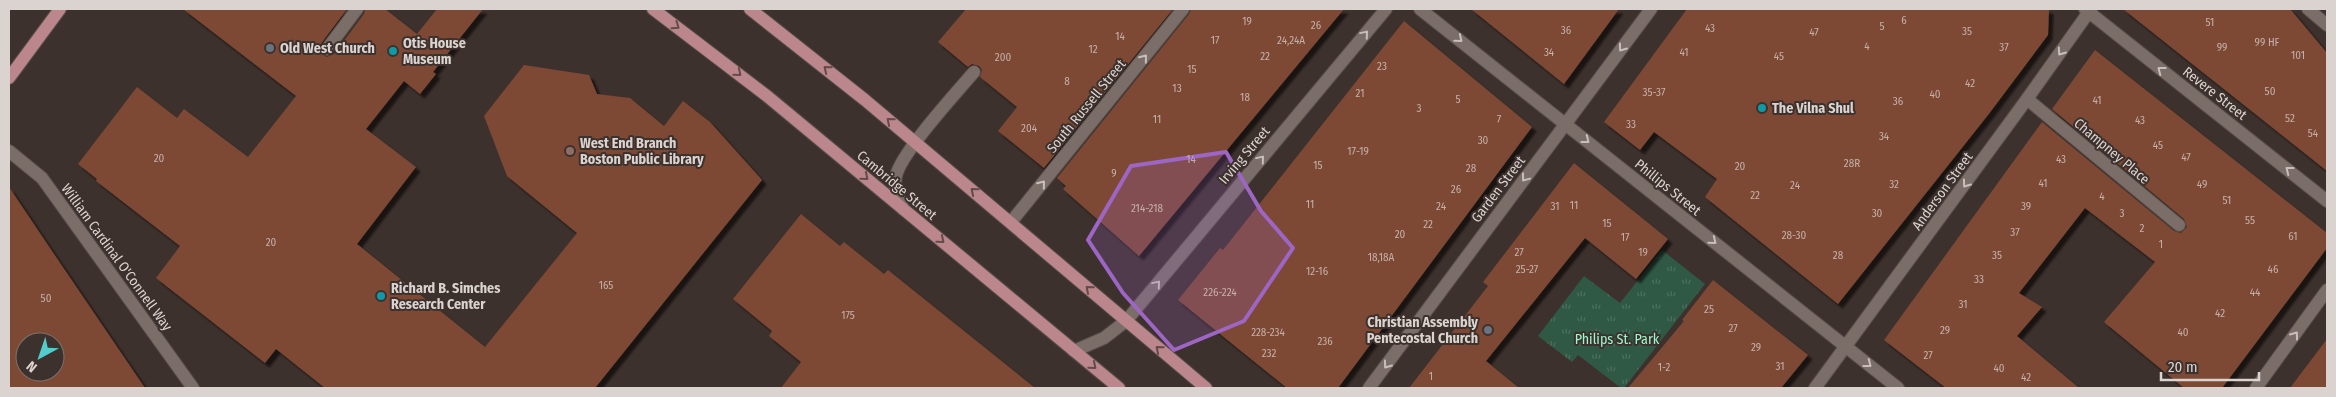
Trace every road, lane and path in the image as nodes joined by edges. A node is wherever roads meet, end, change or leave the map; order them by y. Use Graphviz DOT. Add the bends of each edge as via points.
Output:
graph roads {
  1 [pos="60,9"];
  2 [pos="357,9"];
  3 [pos="653,9"];
  4 [pos="750,9"];
  5 [pos="1184,9"];
  6 [pos="1386,9"];
  7 [pos="1420,9"];
  8 [pos="1651,9"];
  9 [pos="2308,9"];
  10 [pos="2088,10"];
  11 [pos="2327,25"];
  12 [pos="327,49"];
  13 [pos="974,72"];
  14 [pos="9,78"];
  15 [pos="2027,99"];
  16 [pos="1566,124"];
  17 [pos="916,143"];
  18 [pos="9,151"];
  19 [pos="2327,201"];
  20 [pos="903,209"];
  21 [pos="1011,222"];
  22 [pos="2178,225"];
  23 [pos="2327,290"];
  24 [pos="1126,321"];
  25 [pos="1846,348"];
  26 [pos="1074,351"];
  27 [pos="193,388"];
  28 [pos="1119,388"];
  29 [pos="1206,388"];
  30 [pos="1369,388"];
  31 [pos="1815,388"];
  32 [pos="1898,388"];
  33 [pos="2256,388"];
  1 -- 14 [label="main road"];
  2 -- 12 [label="street"];
  3 -- 20 [label="main road, Cambridge Street, one-way" via="729,66"];
  17 -- 4 [label="main road, one-way"];
  21 -- 5 [label="street, South Russell Street, one-way"];
  24 -- 6 [label="street, Irving Street, one-way"];
  7 -- 16 [label="street, Phillips Street, one-way"];
  8 -- 16 [label="street, Garden Street, one-way"];
  9 -- 11 [label="street"];
  10 -- 15 [label="street, Anderson Street, one-way"];
  19 -- 10 [label="street, Revere Street, one-way"];
  13 -- 17 [label="street"];
  15 -- 22 [label="street, Champney Place"];
  15 -- 25 [label="street, Anderson Street, one-way"];
  16 -- 25 [label="street, Phillips Street, one-way"];
  16 -- 30 [label="street, Garden Street, one-way"];
  17 -- 20 [label="street" via="896,177 896,191"];
  21 -- 17 [label="main road, one-way"];
  18 -- 27 [label="street, William Cardinal O'Connell Way" via="42,178"];
  20 -- 26 [label="main road, Cambridge Street, one-way"];
  24 -- 21 [label="main road, one-way"];
  33 -- 23 [label="street, one-way"];
  24 -- 26 [label="street, Irving Street" via="1104,338"];
  29 -- 24 [label="main road, one-way"];
  25 -- 31 [label="street, Anderson Street"];
  25 -- 32 [label="street, Phillips Street, one-way"];
  26 -- 28 [label="main road, Cambridge Street, one-way"];
}
